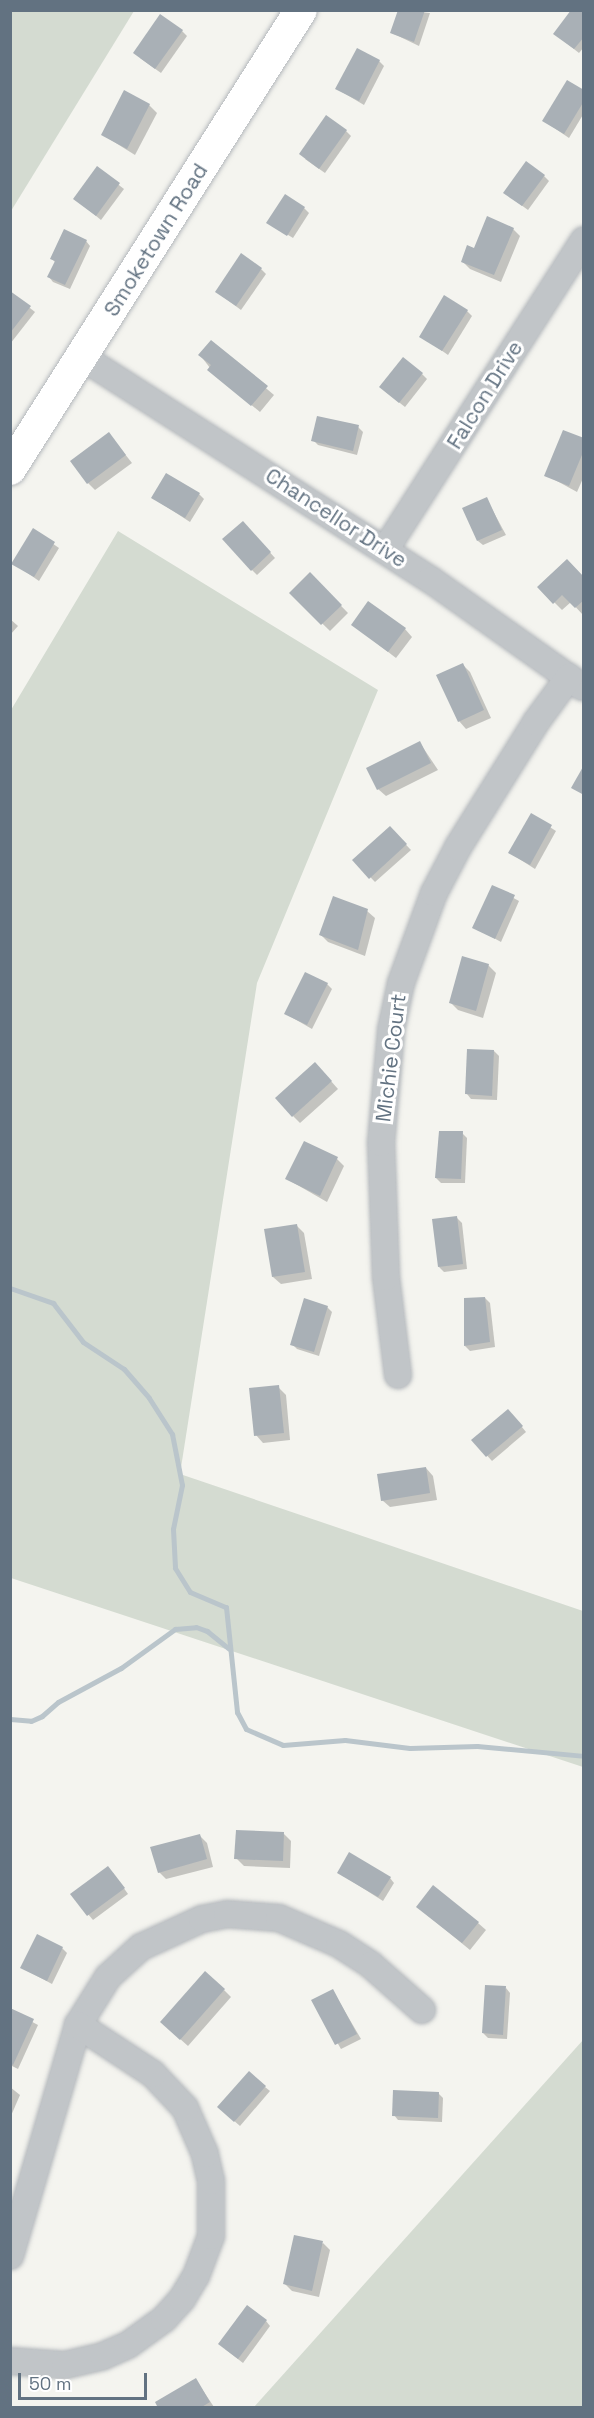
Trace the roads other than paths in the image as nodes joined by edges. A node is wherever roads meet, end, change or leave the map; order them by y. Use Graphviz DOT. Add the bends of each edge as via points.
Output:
graph roads {
  1 [pos="301,10"];
  2 [pos="584,240"];
  3 [pos="82,357"];
  4 [pos="10,469"];
  5 [pos="386,550"];
  6 [pos="576,683"];
  7 [pos="398,1375"];
  8 [pos="422,2010"];
  9 [pos="78,2025"];
  10 [pos="10,2256"];
  11 [pos="10,2361"];
  1 -- 3 [label="main road, Smoketown Road"];
  2 -- 5 [label="street, Falcon Drive"];
  3 -- 4 [label="main road, Smoketown Road"];
  3 -- 5 [label="street, Chancellor Drive"];
  5 -- 6 [label="street, Chancellor Drive"];
  6 -- 7 [label="street, Michie Court" via="519,749 453,856 434,893 401,983 391,1030 381,1143 386,1277"];
  8 -- 9 [label="street" via="371,1965 305,1928 279,1918 227,1914 177,1927 141,1947 108,1977"];
  9 -- 10 [label="street"];
  9 -- 11 [label="street" via="153,2074 186,2108 212,2181 211,2236 196,2276 182,2299 164,2319 128,2345 65,2365"];
}
